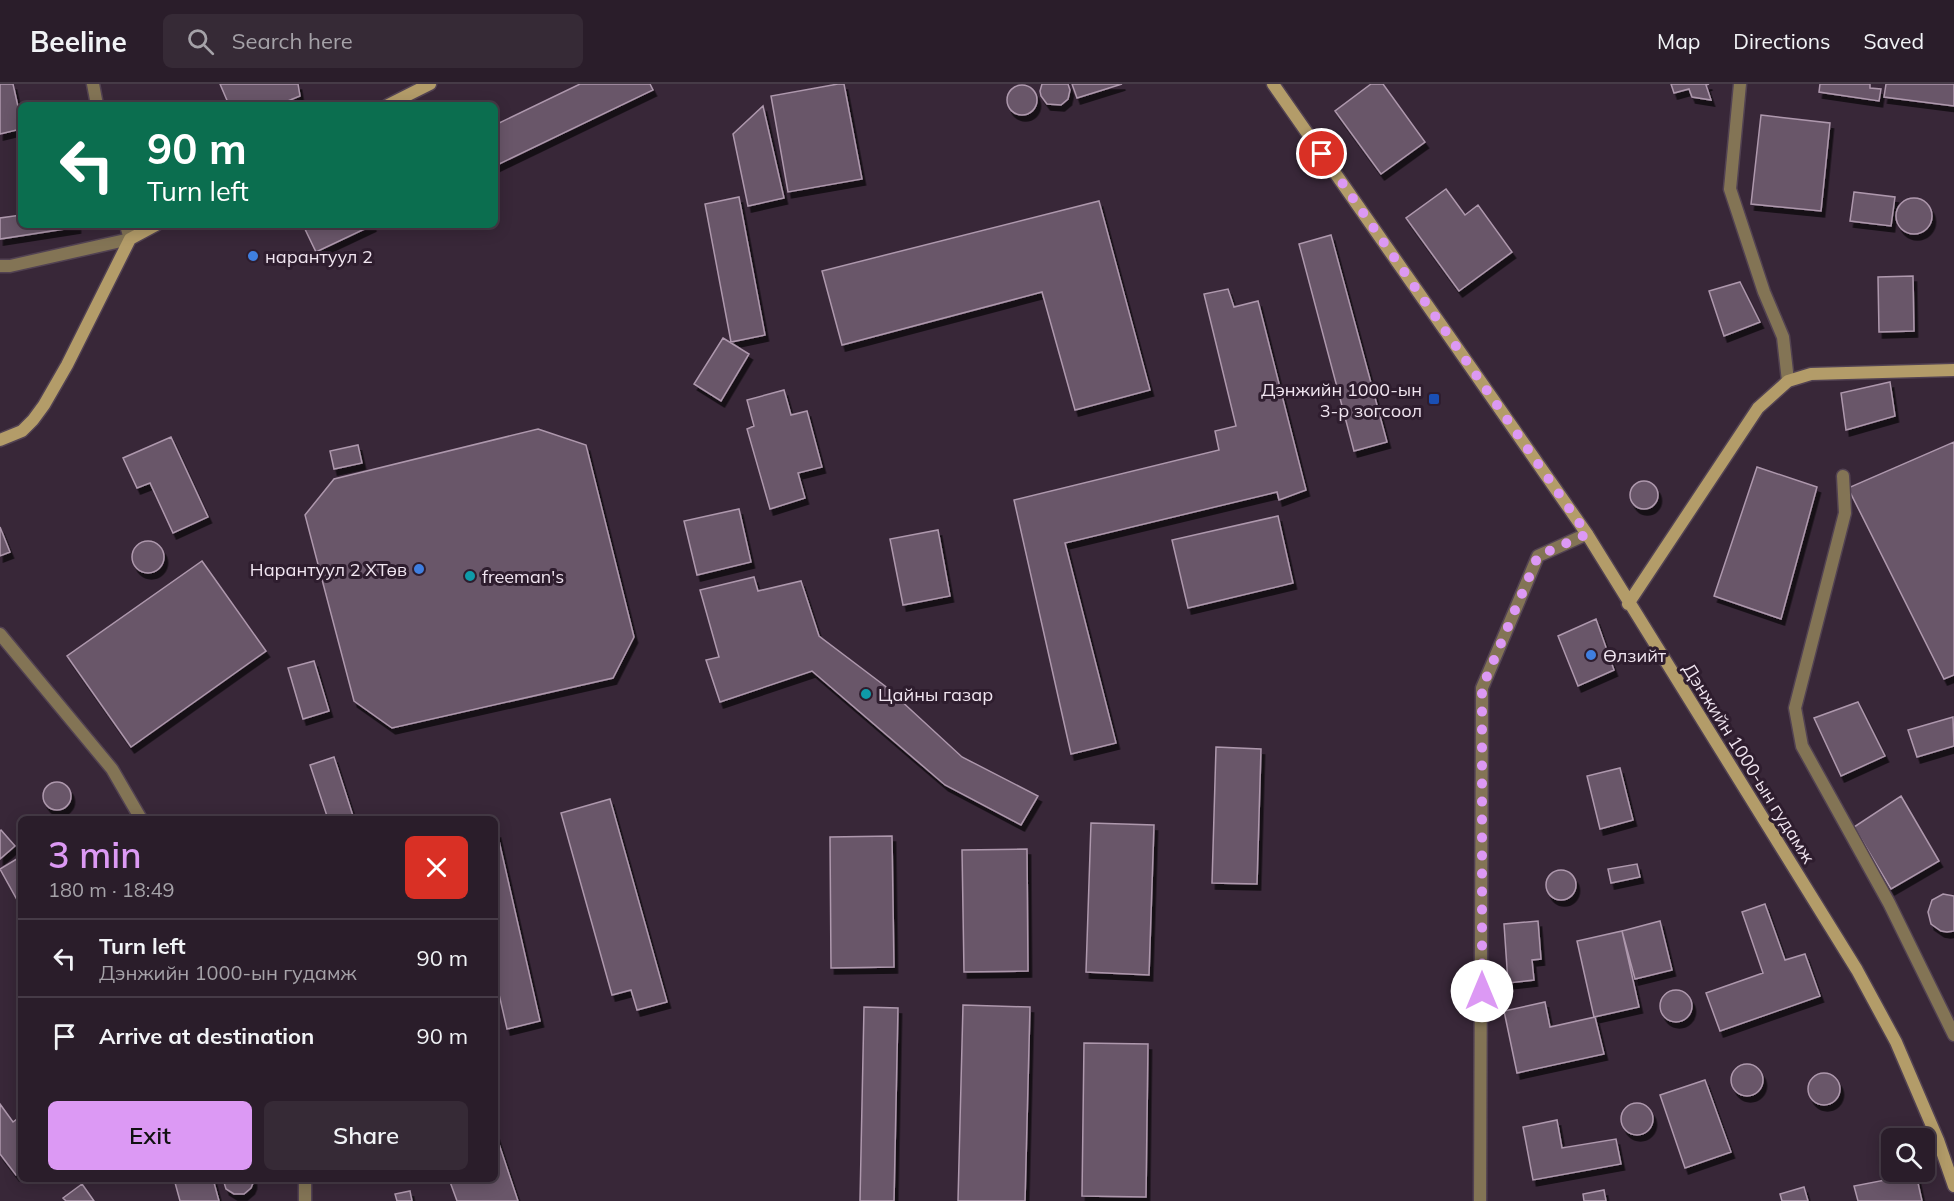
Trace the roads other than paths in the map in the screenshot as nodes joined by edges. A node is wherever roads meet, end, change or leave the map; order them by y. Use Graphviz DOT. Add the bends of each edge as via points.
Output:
graph roads {
  1 [pos="93,84"];
  2 [pos="430,84"];
  3 [pos="1273,84"];
  4 [pos="1740,84"];
  5 [pos="96,102"];
  6 [pos="394,102"];
  7 [pos="127,228"];
  8 [pos="150,228"];
  9 [pos="130,239"];
  10 [pos="0,266"];
  11 [pos="1954,370"];
  12 [pos="1788,381"];
  13 [pos="0,440"];
  14 [pos="1843,476"];
  15 [pos="1587,534"];
  16 [pos="1628,604"];
  17 [pos="0,633"];
  18 [pos="139,816"];
  19 [pos="1954,1035"];
  20 [pos="305,1182"];
  21 [pos="1954,1186"];
  22 [pos="305,1201"];
  23 [pos="1480,1201"];
  1 -- 5 [label="street"];
  2 -- 6 [label="main road"];
  3 -- 15 [label="main road, Дэнжийн 1000-ын гудамж"];
  4 -- 12 [label="street" via="1730,189 1783,337"];
  7 -- 9 [label="street"];
  8 -- 9 [label="main road"];
  9 -- 10 [label="street"];
  9 -- 13 [label="main road" via="44,405 22,431"];
  11 -- 12 [label="main road" via="1811,374"];
  12 -- 16 [label="main road" via="1758,408"];
  14 -- 19 [label="street" via="1845,513 1795,708 1802,746 1889,903"];
  15 -- 16 [label="main road, Дэнжийн 1000-ын гудамж"];
  15 -- 23 [label="street" via="1538,556 1482,688"];
  16 -- 21 [label="main road, Дэнжийн 1000-ын гудамж" via="1857,970 1896,1042"];
  17 -- 18 [label="street" via="112,770"];
  20 -- 22 [label="street"];
}
